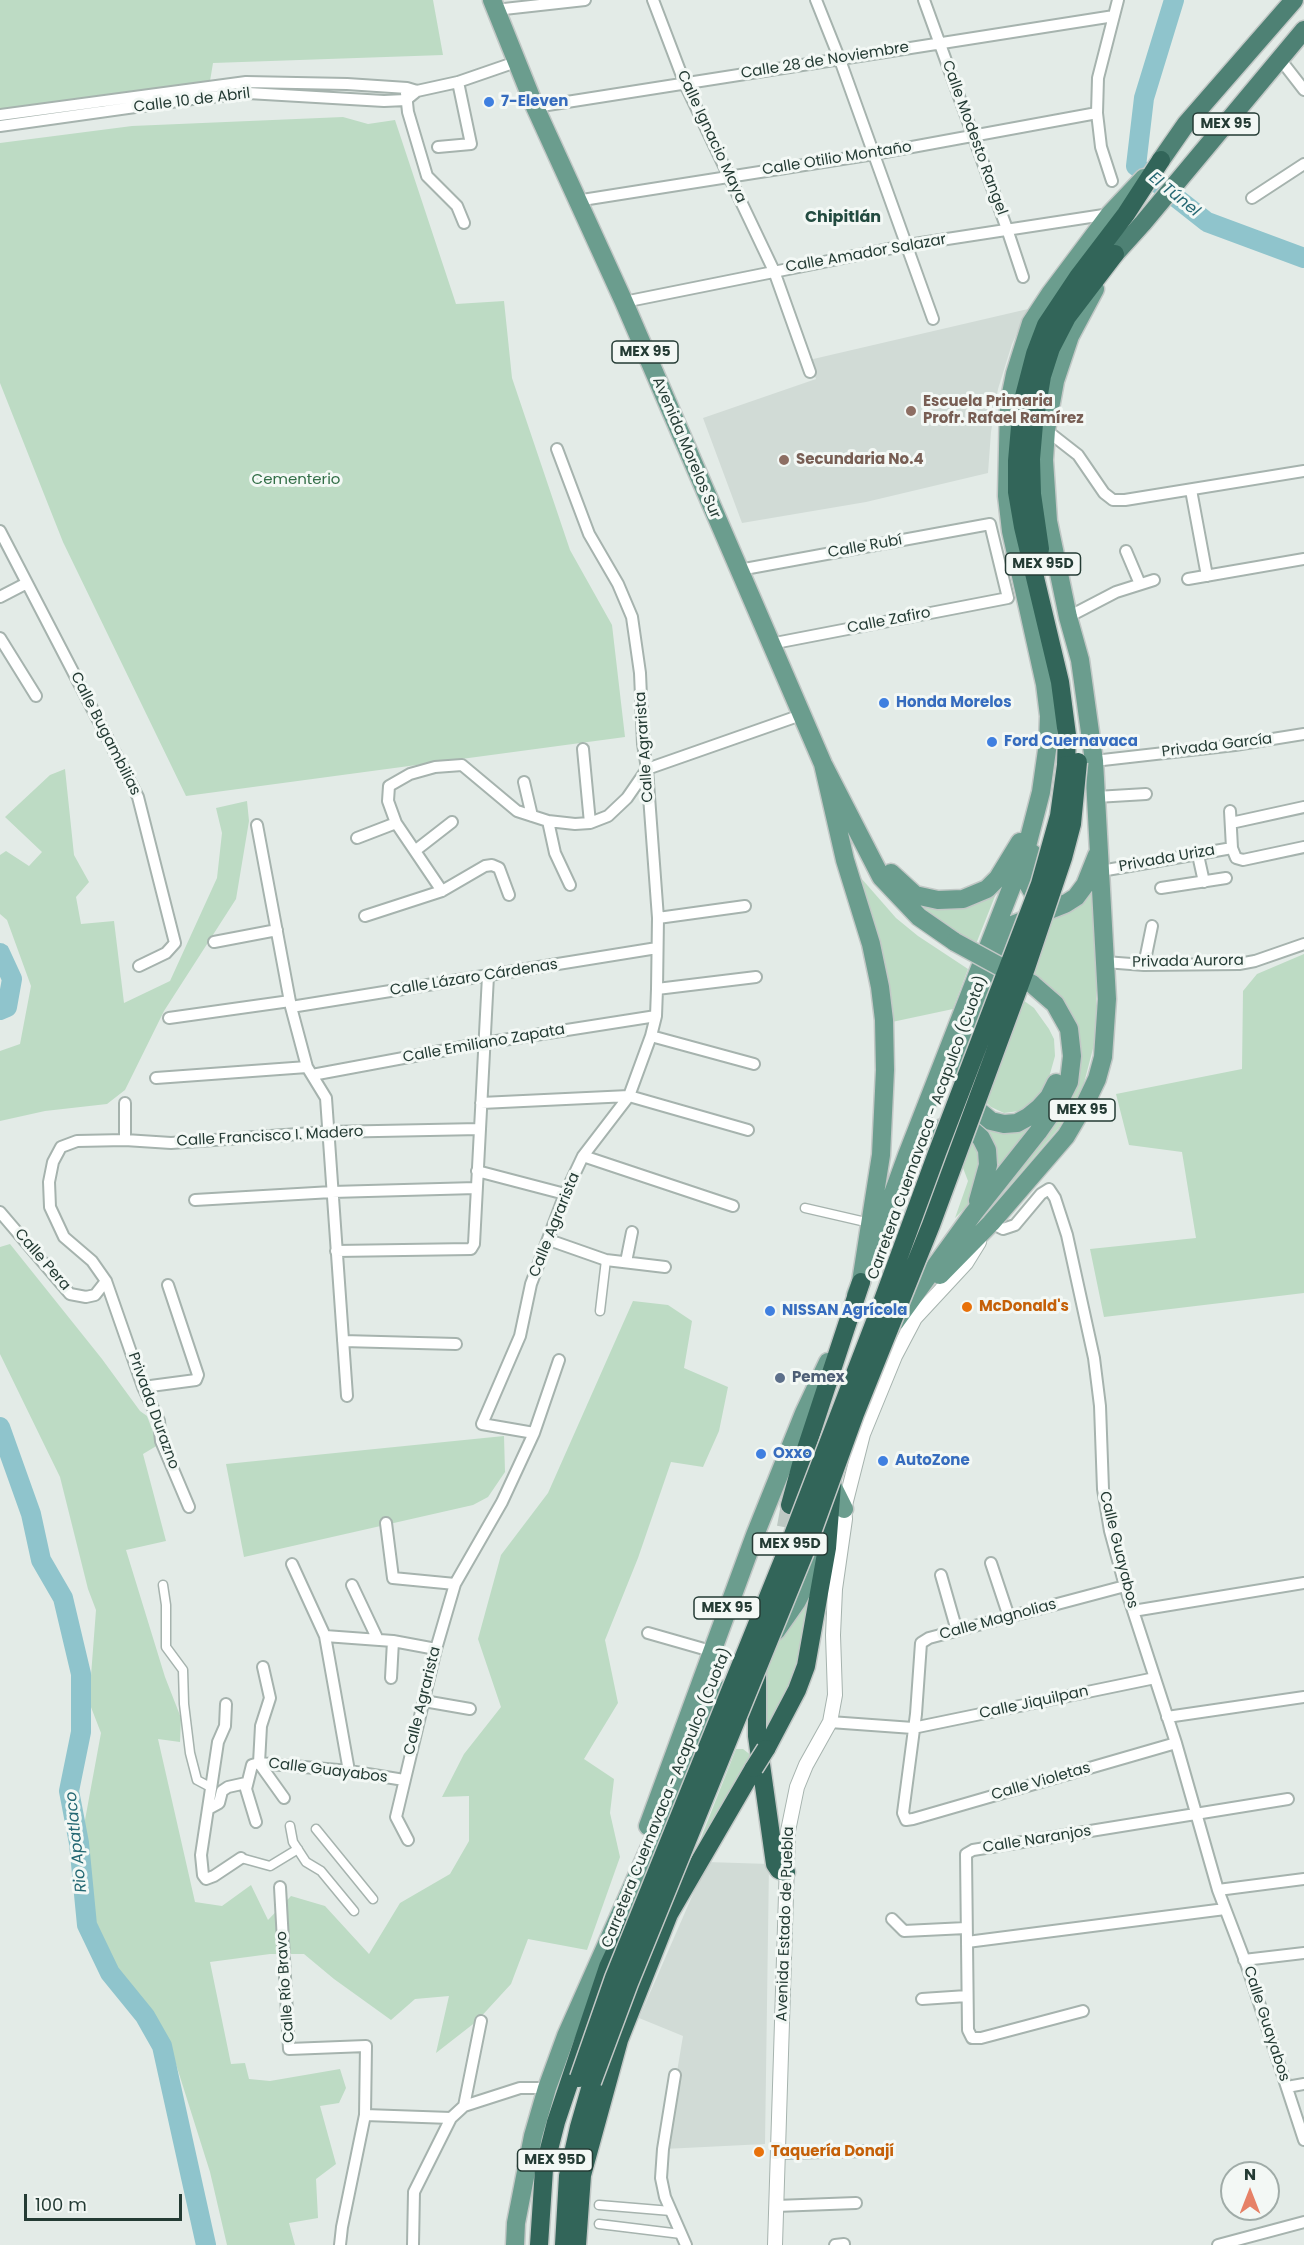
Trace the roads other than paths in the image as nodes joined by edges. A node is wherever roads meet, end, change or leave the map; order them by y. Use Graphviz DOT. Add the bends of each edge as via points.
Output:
graph roads {
  1 [pos="585,0"];
  2 [pos="653,0"];
  3 [pos="816,0"];
  4 [pos="924,0"];
  5 [pos="1118,0"];
  6 [pos="1294,0"];
  7 [pos="494,5"];
  8 [pos="1114,16"];
  9 [pos="1304,30"];
  10 [pos="938,43"];
  11 [pos="1304,52"];
  12 [pos="1282,57"];
  13 [pos="840,60"];
  14 [pos="516,62"];
  15 [pos="458,82"];
  16 [pos="685,84"];
  17 [pos="412,90"];
  18 [pos="1304,90"];
  19 [pos="406,100"];
  20 [pos="535,107"];
  21 [pos="1097,113"];
  22 [pos="0,115"];
  23 [pos="0,126"];
  24 [pos="973,136"];
  25 [pos="438,147"];
  26 [pos="874,154"];
  27 [pos="1161,160"];
  28 [pos="1304,164"];
  29 [pos="729,176"];
  30 [pos="1112,182"];
  31 [pos="1252,198"];
  32 [pos="576,201"];
  33 [pos="1117,212"];
  34 [pos="464,223"];
  35 [pos="1007,229"];
  36 [pos="908,246"];
  37 [pos="1115,254"];
  38 [pos="774,271"];
  39 [pos="1023,277"];
  40 [pos="624,302"];
  41 [pos="933,319"];
  42 [pos="810,372"];
  43 [pos="1046,430"];
  44 [pos="557,449"];
  45 [pos="1304,471"];
  46 [pos="1191,490"];
  47 [pos="0,531"];
  48 [pos="1126,551"];
  49 [pos="1304,559"];
  50 [pos="739,570"];
  51 [pos="1207,576"];
  52 [pos="1188,579"];
  53 [pos="1154,580"];
  54 [pos="27,583"];
  55 [pos="1140,584"];
  56 [pos="0,597"];
  57 [pos="1008,598"];
  58 [pos="1068,617"];
  59 [pos="0,638"];
  60 [pos="770,644"];
  61 [pos="36,696"];
  62 [pos="1067,701"];
  63 [pos="801,715"];
  64 [pos="1304,734"];
  65 [pos="583,749"];
  66 [pos="1094,761"];
  67 [pos="823,764"];
  68 [pos="647,769"];
  69 [pos="524,782"];
  70 [pos="1041,792"];
  71 [pos="1146,794"];
  72 [pos="1096,797"];
  73 [pos="844,804"];
  74 [pos="1304,807"];
  75 [pos="532,816"];
  76 [pos="1034,817"];
  77 [pos="548,820"];
  78 [pos="452,822"];
  79 [pos="396,823"];
  80 [pos="590,823"];
  81 [pos="257,825"];
  82 [pos="838,826"];
  83 [pos="357,838"];
  84 [pos="1100,847"];
  85 [pos="1304,847"];
  86 [pos="416,850"];
  87 [pos="1234,853"];
  88 [pos="1198,855"];
  89 [pos="1101,871"];
  90 [pos="1226,878"];
  91 [pos="1204,882"];
  92 [pos="570,885"];
  93 [pos="1161,888"];
  94 [pos="442,891"];
  95 [pos="509,895"];
  96 [pos="1065,903"];
  97 [pos="745,906"];
  98 [pos="365,916"];
  99 [pos="658,918"];
  100 [pos="1152,926"];
  101 [pos="277,930"];
  102 [pos="214,942"];
  103 [pos="1304,944"];
  104 [pos="953,946"];
  105 [pos="657,948"];
  106 [pos="1105,962"];
  107 [pos="1144,964"];
  108 [pos="139,966"];
  109 [pos="488,976"];
  110 [pos="756,977"];
  111 [pos="657,989"];
  112 [pos="1030,989"];
  113 [pos="290,1004"];
  114 [pos="656,1016"];
  115 [pos="169,1018"];
  116 [pos="651,1036"];
  117 [pos="484,1043"];
  118 [pos="754,1064"];
  119 [pos="310,1071"];
  120 [pos="156,1078"];
  121 [pos="630,1096"];
  122 [pos="125,1103"];
  123 [pos="481,1103"];
  124 [pos="480,1129"];
  125 [pos="748,1130"];
  126 [pos="327,1132"];
  127 [pos="125,1140"];
  128 [pos="907,1155"];
  129 [pos="583,1156"];
  130 [pos="477,1171"];
  131 [pos="476,1188"];
  132 [pos="332,1192"];
  133 [pos="565,1194"];
  134 [pos="195,1200"];
  135 [pos="734,1206"];
  136 [pos="805,1208"];
  137 [pos="0,1212"];
  138 [pos="973,1214"];
  139 [pos="871,1223"];
  140 [pos="991,1223"];
  141 [pos="632,1232"];
  142 [pos="549,1240"];
  143 [pos="336,1251"];
  144 [pos="606,1260"];
  145 [pos="626,1262"];
  146 [pos="665,1267"];
  147 [pos="106,1281"];
  148 [pos="861,1282"];
  149 [pos="168,1285"];
  150 [pos="905,1310"];
  151 [pos="600,1311"];
  152 [pos="343,1341"];
  153 [pos="456,1344"];
  154 [pos="560,1360"];
  155 [pos="143,1388"];
  156 [pos="347,1396"];
  157 [pos="534,1433"];
  158 [pos="832,1485"];
  159 [pos="790,1505"];
  160 [pos="189,1507"];
  161 [pos="844,1509"];
  162 [pos="386,1523"];
  163 [pos="991,1563"];
  164 [pos="292,1564"];
  165 [pos="941,1575"];
  166 [pos="1304,1583"];
  167 [pos="455,1584"];
  168 [pos="163,1585"];
  169 [pos="352,1585"];
  170 [pos="1125,1586"];
  171 [pos="1133,1611"];
  172 [pos="1009,1617"];
  173 [pos="957,1631"];
  174 [pos="648,1633"];
  175 [pos="325,1636"];
  176 [pos="378,1640"];
  177 [pos="393,1641"];
  178 [pos="436,1649"];
  179 [pos="711,1651"];
  180 [pos="263,1667"];
  181 [pos="391,1678"];
  182 [pos="1155,1678"];
  183 [pos="1304,1697"];
  184 [pos="424,1701"];
  185 [pos="226,1704"];
  186 [pos="470,1709"];
  187 [pos="1167,1717"];
  188 [pos="830,1722"];
  189 [pos="913,1728"];
  190 [pos="1176,1743"];
  191 [pos="256,1764"];
  192 [pos="349,1771"];
  193 [pos="404,1780"];
  194 [pos="246,1783"];
  195 [pos="212,1788"];
  196 [pos="284,1798"];
  197 [pos="1288,1799"];
  198 [pos="208,1809"];
  199 [pos="1196,1815"];
  200 [pos="256,1822"];
  201 [pos="290,1826"];
  202 [pos="316,1829"];
  203 [pos="408,1840"];
  204 [pos="298,1849"];
  205 [pos="241,1857"];
  206 [pos="786,1872"];
  207 [pos="1304,1878"];
  208 [pos="280,1887"];
  209 [pos="1218,1890"];
  210 [pos="373,1899"];
  211 [pos="1225,1909"];
  212 [pos="354,1911"];
  213 [pos="892,1919"];
  214 [pos="966,1928"];
  215 [pos="609,1940"];
  216 [pos="967,1942"];
  217 [pos="1304,1953"];
  218 [pos="1244,1960"];
  219 [pos="968,1996"];
  220 [pos="922,1999"];
  221 [pos="1083,2011"];
  222 [pos="481,2021"];
  223 [pos="675,2075"];
  224 [pos="1304,2084"];
  225 [pos="1287,2087"];
  226 [pos="547,2088"];
  227 [pos="464,2106"];
  228 [pos="366,2115"];
  229 [pos="451,2118"];
  230 [pos="1302,2127"];
  231 [pos="1304,2140"];
  232 [pos="870,2151"];
  233 [pos="777,2153"];
  234 [pos="856,2203"];
  235 [pos="599,2205"];
  236 [pos="776,2206"];
  237 [pos="671,2211"];
  238 [pos="1304,2222"];
  239 [pos="599,2224"];
  240 [pos="681,2234"];
  241 [pos="844,2244"];
  242 [pos="340,2245"];
  243 [pos="412,2245"];
  244 [pos="515,2245"];
  245 [pos="539,2245"];
  246 [pos="548,2245"];
  247 [pos="564,2245"];
  248 [pos="577,2245"];
  249 [pos="686,2245"];
  250 [pos="775,2245"];
  251 [pos="835,2245"];
  252 [pos="1220,2245"];
  1 -- 7 [label="street"];
  2 -- 16 [label="street, Calle Ignacio Maya"];
  3 -- 13 [label="street"];
  4 -- 10 [label="street, Calle Modesto Rangel"];
  5 -- 8 [label="street"];
  6 -- 27 [label="highway, MEX 95" via="1186,124"];
  7 -- 14 [label="main road, Avenida Morelos Sur / MEX 95"];
  8 -- 10 [label="street, Calle 28 de Noviembre"];
  8 -- 21 [label="street" via="1098,78"];
  9 -- 12 [label="highway, MEX 95"];
  10 -- 13 [label="street, Calle 28 de Noviembre"];
  10 -- 24 [label="street, Calle Modesto Rangel"];
  11 -- 12 [label="highway"];
  12 -- 18 [label="street"];
  12 -- 37 [label="highway, MEX 95"];
  13 -- 16 [label="street, Calle 28 de Noviembre"];
  13 -- 26 [label="street"];
  14 -- 15 [label="street, Calle 10 de Abril"];
  14 -- 20 [label="main road, Avenida Morelos Sur / MEX 95"];
  15 -- 17 [label="street, Calle 10 de Abril"];
  15 -- 25 [label="street" via="471,144"];
  16 -- 20 [label="street, Calle 28 de Noviembre"];
  16 -- 29 [label="street, Calle Ignacio Maya"];
  17 -- 19 [label="street, Calle 10 de Abril"];
  17 -- 22 [label="street, Calle 10 de Abril" via="246,82"];
  19 -- 23 [label="street, Calle 10 de Abril" via="248,93"];
  19 -- 34 [label="street" via="427,176 457,206"];
  20 -- 32 [label="main road, Avenida Morelos Sur / MEX 95"];
  21 -- 24 [label="street, Calle Otilio Montaño"];
  21 -- 30 [label="street" via="1101,147"];
  24 -- 26 [label="street, Calle Otilio Montaño"];
  24 -- 35 [label="street, Calle Modesto Rangel"];
  26 -- 29 [label="street, Calle Otilio Montaño"];
  26 -- 36 [label="street"];
  27 -- 33 [label="highway, Carretera Cuernavaca - Acapulco (Cuota) / MEX 95D"];
  28 -- 31 [label="street"];
  29 -- 32 [label="street, Calle Otilio Montaño"];
  29 -- 38 [label="street, Calle Ignacio Maya"];
  32 -- 40 [label="main road, Avenida Morelos Sur / MEX 95"];
  33 -- 35 [label="street, Calle Amador Salazar"];
  33 -- 62 [label="highway, Carretera Cuernavaca - Acapulco (Cuota) / MEX 95D" via="1046,325 1022,404 1017,492"];
  33 -- 70 [label="main road, MEX 95" via="1066,270 1031,323 1009,403 1007,496 1011,531 1049,716"];
  35 -- 36 [label="street, Calle Amador Salazar"];
  35 -- 39 [label="street, Calle Modesto Rangel"];
  36 -- 38 [label="street, Calle Amador Salazar"];
  36 -- 41 [label="street"];
  37 -- 43 [label="main road, MEX 95" via="1070,336 1055,381"];
  37 -- 62 [label="highway, Carretera Cuernavaca - Acapulco (Cuota) / MEX 95D" via="1056,336 1042,376 1034,424 1032,494 1064,650"];
  38 -- 40 [label="street, Calle Amador Salazar"];
  38 -- 42 [label="street, Calle Ignacio Maya"];
  40 -- 50 [label="main road, Avenida Morelos Sur / MEX 95"];
  43 -- 46 [label="street" via="1078,454 1113,500"];
  43 -- 58 [label="main road, MEX 95" via="1048,521"];
  44 -- 68 [label="street, Calle Agrarista" via="589,534 632,617"];
  45 -- 46 [label="street"];
  46 -- 51 [label="street"];
  47 -- 54 [label="street, Calle Bugambilias"];
  48 -- 55 [label="street"];
  49 -- 51 [label="street"];
  50 -- 57 [label="street, Calle Rubí" via="990,524"];
  50 -- 60 [label="main road, Avenida Morelos Sur / MEX 95"];
  51 -- 52 [label="street"];
  53 -- 55 [label="street"];
  54 -- 56 [label="street"];
  54 -- 108 [label="street, Calle Bugambilias" via="138,797 175,943 166,953"];
  55 -- 58 [label="street"];
  57 -- 60 [label="street, Calle Zafiro"];
  58 -- 66 [label="main road, MEX 95" via="1080,660"];
  59 -- 61 [label="street"];
  60 -- 63 [label="main road, Avenida Morelos Sur / MEX 95"];
  62 -- 246 [label="highway, Carretera Cuernavaca - Acapulco (Cuota) / MEX 95D, bridge" via="1065,783 1040,884 788,1548 593,2034 552,2169"];
  62 -- 247 [label="highway, Carretera Cuernavaca - Acapulco (Cuota) / MEX 95D, bridge" via="1078,735 1077,791 1054,888 931,1225 806,1549 608,2038 579,2127 568,2176"];
  63 -- 67 [label="main road, Avenida Morelos Sur / MEX 95"];
  63 -- 68 [label="street"];
  64 -- 66 [label="street, Privada García"];
  65 -- 80 [label="street"];
  66 -- 72 [label="main road, MEX 95"];
  67 -- 73 [label="main road, MEX 95"];
  67 -- 82 [label="main road, MEX 95"];
  68 -- 80 [label="street" via="627,798 608,816"];
  68 -- 99 [label="street, Calle Agrarista"];
  69 -- 75 [label="street"];
  70 -- 76 [label="main road, MEX 95"];
  70 -- 96 [label="main road" via="1029,886 1042,901"];
  71 -- 72 [label="street"];
  72 -- 84 [label="main road, MEX 95"];
  73 -- 76 [label="main road" via="894,877 915,895 938,900 963,899 987,889 998,878"];
  73 -- 104 [label="main road, MEX 95" via="885,883"];
  74 -- 87 [label="street" via="1230,817"];
  75 -- 77 [label="street"];
  75 -- 79 [label="street" via="517,811 462,765 410,774 389,786 388,801"];
  76 -- 128 [label="main road, MEX 95" via="1026,850"];
  77 -- 80 [label="street"];
  77 -- 92 [label="street" via="555,853"];
  78 -- 86 [label="street"];
  79 -- 83 [label="street"];
  79 -- 86 [label="street"];
  81 -- 101 [label="street"];
  82 -- 104 [label="main road" via="873,885 915,926"];
  82 -- 139 [label="main road, MEX 95" via="872,944 884,1020 882,1144"];
  84 -- 89 [label="main road, MEX 95"];
  84 -- 96 [label="main road" via="1085,885"];
  85 -- 87 [label="street, Privada Uriza" via="1243,860"];
  86 -- 94 [label="street"];
  87 -- 88 [label="street, Privada Uriza"];
  88 -- 89 [label="street, Privada Uriza"];
  88 -- 91 [label="street"];
  89 -- 106 [label="main road, MEX 95"];
  90 -- 91 [label="street"];
  91 -- 93 [label="street"];
  94 -- 95 [label="street" via="492,865 499,868"];
  94 -- 98 [label="street"];
  96 -- 112 [label="main road" via="1022,919 1006,932 964,1049 964,1092 982,1116 991,1121 1017,1123 1028,1117 1049,1096 1062,1066 1062,1040"];
  97 -- 99 [label="street"];
  99 -- 105 [label="street, Calle Agrarista"];
  100 -- 107 [label="street"];
  101 -- 102 [label="street"];
  101 -- 113 [label="street"];
  103 -- 107 [label="street, Privada Aurora" via="1239,963"];
  104 -- 112 [label="main road, bridge"];
  105 -- 109 [label="street, Calle Lázaro Cárdenas"];
  105 -- 111 [label="street, Calle Agrarista"];
  106 -- 107 [label="street, Privada Aurora"];
  106 -- 140 [label="main road, MEX 95" via="1106,1035 1097,1079 1066,1136"];
  109 -- 113 [label="street, Calle Lázaro Cárdenas"];
  109 -- 117 [label="street"];
  110 -- 111 [label="street"];
  111 -- 114 [label="street, Calle Agrarista"];
  112 -- 138 [label="main road, MEX 95" via="1055,1004 1069,1029 1069,1082 1038,1132"];
  113 -- 115 [label="street, Calle Lázaro Cárdenas"];
  113 -- 119 [label="street"];
  114 -- 116 [label="street, Calle Agrarista"];
  114 -- 117 [label="street, Calle Emiliano Zapata"];
  116 -- 118 [label="street"];
  116 -- 121 [label="street, Calle Agrarista"];
  117 -- 119 [label="street, Calle Emiliano Zapata"];
  117 -- 123 [label="street"];
  119 -- 120 [label="street, Calle Emiliano Zapata"];
  119 -- 126 [label="street" via="326,1098"];
  121 -- 123 [label="street"];
  121 -- 125 [label="street"];
  121 -- 129 [label="street, Calle Agrarista"];
  122 -- 127 [label="street"];
  123 -- 124 [label="street"];
  124 -- 126 [label="street, Calle Francisco I. Madero"];
  124 -- 130 [label="street"];
  126 -- 127 [label="street, Calle Francisco I. Madero" via="171,1143"];
  126 -- 132 [label="street"];
  127 -- 147 [label="street, Calle Francisco I. Madero" via="77,1141 61,1148 49,1182 50,1208 64,1237 92,1261"];
  128 -- 138 [label="main road" via="924,1137 949,1126 972,1130 981,1138 988,1165"];
  128 -- 148 [label="main road, MEX 95"];
  129 -- 133 [label="street, Calle Agrarista"];
  129 -- 135 [label="street"];
  130 -- 131 [label="street"];
  130 -- 133 [label="street"];
  131 -- 132 [label="street"];
  131 -- 143 [label="street" via="471,1248"];
  132 -- 134 [label="street"];
  132 -- 143 [label="street"];
  133 -- 142 [label="street, Calle Agrarista"];
  136 -- 139 [label="street"];
  137 -- 147 [label="street, Calle Pera" via="70,1294 95,1295"];
  138 -- 150 [label="main road, MEX 95"];
  139 -- 148 [label="main road, MEX 95"];
  140 -- 150 [label="main road, MEX 95"];
  140 -- 161 [label="street, Avenida Estado de Puebla" via="966,1263 915,1318 905,1337 863,1434"];
  140 -- 170 [label="street, Calle Guayabos" via="1003,1229 1015,1225 1041,1194 1049,1189 1055,1198 1094,1358 1100,1406 1102,1489"];
  141 -- 145 [label="street"];
  142 -- 144 [label="street"];
  142 -- 157 [label="street, Calle Agrarista" via="531,1284 520,1336 482,1424"];
  143 -- 152 [label="street"];
  144 -- 145 [label="street"];
  144 -- 151 [label="street"];
  145 -- 146 [label="street"];
  147 -- 155 [label="street, Privada Durazno"];
  148 -- 159 [label="highway"];
  148 -- 179 [label="main road, MEX 95" via="775,1484"];
  149 -- 155 [label="street" via="198,1375 196,1380"];
  150 -- 158 [label="main road, MEX 95" via="874,1352 852,1394"];
  152 -- 153 [label="street"];
  152 -- 156 [label="street"];
  154 -- 157 [label="street"];
  155 -- 160 [label="street, Privada Durazno" via="159,1421 161,1441"];
  157 -- 167 [label="street, Calle Agrarista" via="502,1502"];
  158 -- 161 [label="main road"];
  158 -- 215 [label="main road, MEX 95" via="811,1565 797,1601 715,1705"];
  158 -- 248 [label="highway, bridge" via="827,1548 806,1666 766,1749 669,1914 619,2040 582,2175"];
  161 -- 188 [label="street, Avenida Estado de Puebla" via="835,1589 835,1695"];
  162 -- 167 [label="street" via="393,1578"];
  163 -- 172 [label="street"];
  164 -- 175 [label="street"];
  165 -- 173 [label="street"];
  166 -- 171 [label="street"];
  167 -- 178 [label="street, Calle Agrarista"];
  168 -- 195 [label="street" via="166,1647 183,1670 190,1753 197,1780"];
  169 -- 176 [label="street"];
  170 -- 171 [label="street, Calle Guayabos"];
  170 -- 172 [label="street, Calle Magnolias"];
  171 -- 182 [label="street, Calle Guayabos"];
  172 -- 173 [label="street, Calle Magnolias"];
  173 -- 189 [label="street, Calle Magnolias" via="921,1643"];
  174 -- 179 [label="street"];
  175 -- 176 [label="street"];
  175 -- 192 [label="street"];
  176 -- 177 [label="street"];
  177 -- 178 [label="street"];
  177 -- 181 [label="street"];
  178 -- 184 [label="street, Calle Agrarista"];
  179 -- 215 [label="main road, MEX 95"];
  180 -- 191 [label="street" via="270,1698"];
  182 -- 187 [label="street, Calle Guayabos"];
  182 -- 189 [label="street, Calle Jiquilpan"];
  183 -- 187 [label="street"];
  184 -- 186 [label="street"];
  184 -- 193 [label="street, Calle Agrarista"];
  185 -- 195 [label="street"];
  187 -- 190 [label="street, Calle Guayabos"];
  188 -- 189 [label="street, Calle Jiquilpan"];
  188 -- 206 [label="street, Avenida Estado de Puebla" via="797,1787 788,1831"];
  189 -- 190 [label="street, Calle Violetas" via="903,1813 906,1820"];
  190 -- 199 [label="street, Calle Guayabos"];
  191 -- 192 [label="street, Calle Guayabos"];
  191 -- 194 [label="street"];
  191 -- 196 [label="street"];
  192 -- 193 [label="street, Calle Guayabos"];
  193 -- 203 [label="street, Calle Agrarista" via="396,1817"];
  194 -- 198 [label="street" via="222,1791 219,1803"];
  194 -- 200 [label="street"];
  195 -- 198 [label="street"];
  197 -- 199 [label="street, Calle Naranjos"];
  198 -- 205 [label="street" via="201,1856 203,1875 206,1879 214,1876"];
  199 -- 209 [label="street, Calle Guayabos"];
  199 -- 214 [label="street, Calle Naranjos" via="973,1850 966,1854 965,1863"];
  201 -- 204 [label="street"];
  202 -- 210 [label="street"];
  204 -- 205 [label="street" via="270,1866"];
  204 -- 212 [label="street"];
  206 -- 233 [label="street, Avenida Estado de Puebla"];
  206 -- 245 [label="highway" via="775,1864 757,1736 758,1661 730,1736 693,1814 628,1922 608,1967 544,2169"];
  207 -- 209 [label="street"];
  208 -- 228 [label="street, Calle Río Bravo" via="289,2049 366,2046"];
  209 -- 211 [label="street, Calle Guayabos"];
  211 -- 216 [label="street"];
  211 -- 218 [label="street, Calle Guayabos"];
  213 -- 214 [label="street" via="904,1930"];
  214 -- 216 [label="street, Calle Naranjos"];
  215 -- 226 [label="main road, MEX 95"];
  216 -- 219 [label="street, Calle Naranjos"];
  217 -- 218 [label="street"];
  218 -- 225 [label="street, Calle Guayabos"];
  219 -- 220 [label="street"];
  219 -- 221 [label="street, Calle Naranjos" via="968,2030 972,2038"];
  222 -- 227 [label="street"];
  223 -- 237 [label="street" via="661,2178"];
  224 -- 225 [label="street"];
  225 -- 230 [label="street, Calle Guayabos"];
  226 -- 227 [label="street" via="520,2088"];
  226 -- 244 [label="main road, MEX 95" via="531,2147"];
  227 -- 229 [label="street"];
  228 -- 229 [label="street"];
  228 -- 242 [label="street, Calle Río Bravo"];
  229 -- 243 [label="street" via="414,2192"];
  230 -- 231 [label="street, Calle Guayabos"];
  232 -- 233 [label="street"];
  233 -- 236 [label="street, Avenida Estado de Puebla"];
  234 -- 236 [label="street"];
  235 -- 237 [label="street"];
  236 -- 250 [label="street, Avenida Estado de Puebla"];
  237 -- 240 [label="street"];
  238 -- 252 [label="street"];
  239 -- 240 [label="street"];
  240 -- 249 [label="street"];
  241 -- 251 [label="street"];
}
